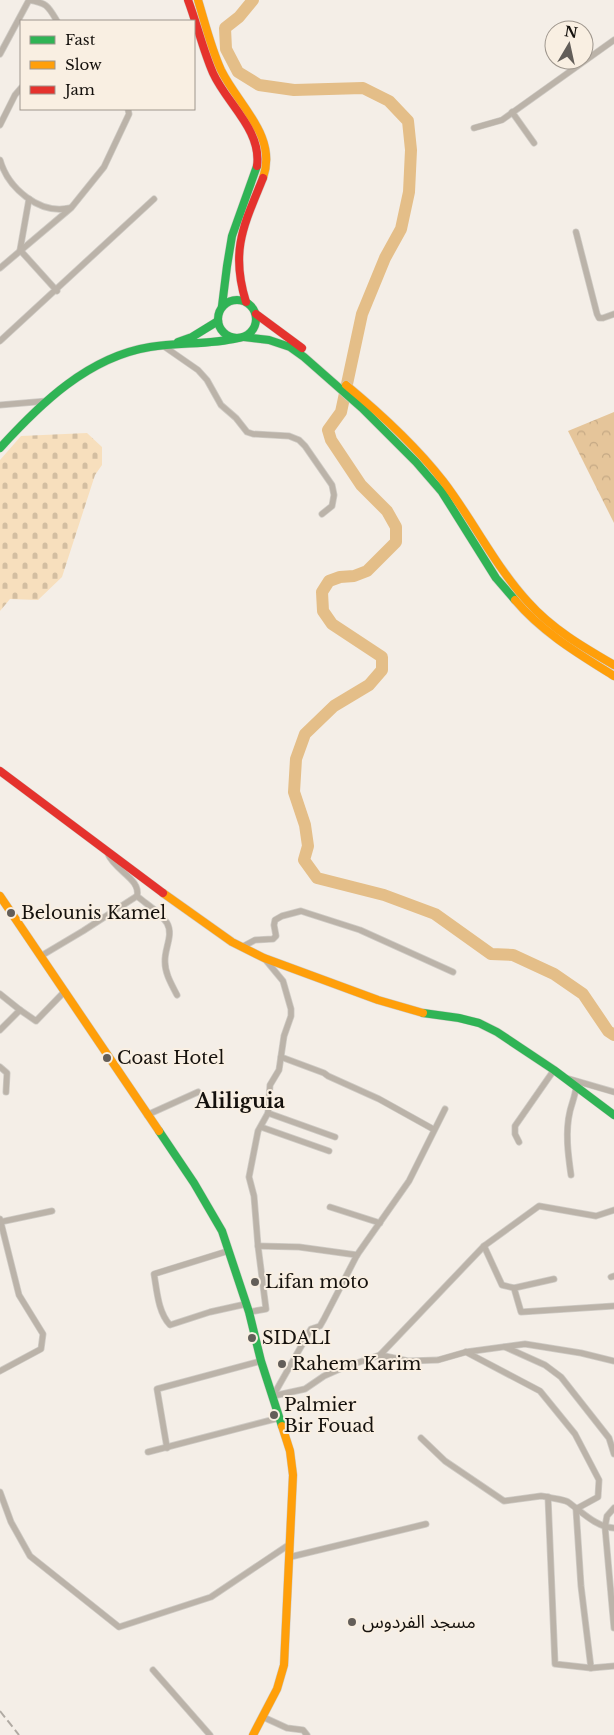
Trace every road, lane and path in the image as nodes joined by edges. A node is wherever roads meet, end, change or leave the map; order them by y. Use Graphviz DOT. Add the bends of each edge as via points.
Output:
graph roads {
  1 [pos="188,0"];
  2 [pos="198,0"];
  3 [pos="56,20"];
  4 [pos="194,20"];
  5 [pos="195,22"];
  6 [pos="614,40"];
  7 [pos="0,54"];
  8 [pos="20,89"];
  9 [pos="128,110"];
  10 [pos="512,112"];
  11 [pos="0,124"];
  12 [pos="474,128"];
  13 [pos="534,143"];
  14 [pos="0,160"];
  15 [pos="29,199"];
  16 [pos="154,199"];
  17 [pos="71,208"];
  18 [pos="576,232"];
  19 [pos="20,250"];
  20 [pos="0,268"];
  21 [pos="57,291"];
  22 [pos="246,302"];
  23 [pos="222,306"];
  24 [pos="256,314"];
  25 [pos="614,314"];
  26 [pos="218,321"];
  27 [pos="241,337"];
  28 [pos="0,341"];
  29 [pos="174,344"];
  30 [pos="162,346"];
  31 [pos="340,384"];
  32 [pos="355,397"];
  33 [pos="47,401"];
  34 [pos="0,405"];
  35 [pos="0,448"];
  36 [pos="322,514"];
  37 [pos="614,665"];
  38 [pos="614,676"];
  39 [pos="0,771"];
  40 [pos="106,850"];
  41 [pos="0,896"];
  42 [pos="137,896"];
  43 [pos="242,947"];
  44 [pos="41,956"];
  45 [pos="264,958"];
  46 [pos="453,972"];
  47 [pos="65,991"];
  48 [pos="0,994"];
  49 [pos="177,995"];
  50 [pos="20,1010"];
  51 [pos="0,1030"];
  52 [pos="281,1057"];
  53 [pos="0,1067"];
  54 [pos="554,1070"];
  55 [pos="565,1078"];
  56 [pos="576,1088"];
  57 [pos="6,1092"];
  58 [pos="198,1092"];
  59 [pos="614,1092"];
  60 [pos="445,1109"];
  61 [pos="268,1112"];
  62 [pos="147,1115"];
  63 [pos="614,1115"];
  64 [pos="261,1127"];
  65 [pos="433,1130"];
  66 [pos="335,1137"];
  67 [pos="520,1142"];
  68 [pos="329,1151"];
  69 [pos="571,1175"];
  70 [pos="330,1207"];
  71 [pos="614,1210"];
  72 [pos="52,1211"];
  73 [pos="0,1221"];
  74 [pos="380,1223"];
  75 [pos="258,1246"];
  76 [pos="484,1246"];
  77 [pos="228,1251"];
  78 [pos="357,1255"];
  79 [pos="554,1279"];
  80 [pos="514,1288"];
  81 [pos="246,1304"];
  82 [pos="614,1306"];
  83 [pos="249,1312"];
  84 [pos="503,1346"];
  85 [pos="466,1352"];
  86 [pos="380,1355"];
  87 [pos="261,1361"];
  88 [pos="614,1361"];
  89 [pos="0,1371"];
  90 [pos="273,1396"];
  91 [pos="279,1418"];
  92 [pos="421,1438"];
  93 [pos="167,1448"];
  94 [pos="148,1452"];
  95 [pos="614,1454"];
  96 [pos="0,1492"];
  97 [pos="548,1497"];
  98 [pos="614,1508"];
  99 [pos="576,1509"];
  100 [pos="426,1524"];
  101 [pos="605,1527"];
  102 [pos="614,1528"];
  103 [pos="290,1544"];
  104 [pos="290,1557"];
  105 [pos="614,1628"];
  106 [pos="614,1666"];
  107 [pos="591,1668"];
  108 [pos="153,1670"];
  109 [pos="263,1717"];
  110 [pos="210,1735"];
  111 [pos="254,1735"];
  112 [pos="307,1735"];
  1 -- 4 [label="main road"];
  2 -- 22 [label="main road" via="226,78 263,138 267,153 266,166 246,216 238,249 238,270"];
  3 -- 7 [label="street" via="43,2 29,0"];
  5 -- 23 [label="main road" via="218,84 251,133 258,151 256,167 231,242"];
  6 -- 10 [label="street"];
  8 -- 11 [label="street"];
  9 -- 17 [label="street" via="104,167"];
  10 -- 12 [label="street" via="502,120"];
  10 -- 13 [label="street"];
  14 -- 15 [label="street" via="7,176"];
  15 -- 17 [label="street" via="54,210"];
  15 -- 19 [label="street"];
  16 -- 21 [label="street"];
  17 -- 19 [label="street"];
  18 -- 25 [label="street" via="597,314 603,318"];
  19 -- 20 [label="street"];
  19 -- 21 [label="street"];
  21 -- 28 [label="street"];
  22 -- 23 [label="main road" via="234,300"];
  22 -- 24 [label="main road"];
  23 -- 26 [label="main road"];
  24 -- 27 [label="main road" via="253,330"];
  24 -- 31 [label="main road" via="304,349"];
  26 -- 27 [label="main road" via="222,331 232,338"];
  26 -- 29 [label="main road"];
  27 -- 29 [label="main road"];
  27 -- 31 [label="main road" via="290,347"];
  29 -- 30 [label="main road"];
  30 -- 33 [label="main road" via="123,353 68,384"];
  30 -- 36 [label="street" via="198,370 221,405 247,432 289,436 302,443 334,490 332,506"];
  31 -- 32 [label="main road"];
  32 -- 37 [label="main road" via="388,422 428,463 529,604"];
  32 -- 38 [label="main road" via="430,478 496,578 527,614 559,641"];
  33 -- 34 [label="street"];
  33 -- 35 [label="main road"];
  39 -- 40 [label="main road"];
  40 -- 42 [label="street" via="114,865 136,884"];
  40 -- 43 [label="main road"];
  41 -- 44 [label="main road"];
  42 -- 44 [label="street"];
  42 -- 49 [label="street" via="168,926 164,962"];
  43 -- 45 [label="main road"];
  43 -- 46 [label="street" via="255,940 273,939 276,936 275,920 301,912 360,930"];
  44 -- 47 [label="main road"];
  45 -- 52 [label="street" via="283,981 291,1009"];
  45 -- 54 [label="main road" via="378,1000 418,1012 479,1023"];
  47 -- 50 [label="street" via="36,1021"];
  47 -- 62 [label="main road"];
  48 -- 50 [label="street"];
  50 -- 51 [label="street"];
  52 -- 61 [label="street" via="279,1070 270,1085"];
  52 -- 65 [label="street" via="324,1072"];
  53 -- 57 [label="street" via="7,1073"];
  54 -- 55 [label="main road"];
  54 -- 67 [label="street" via="515,1126"];
  55 -- 56 [label="main road"];
  55 -- 59 [label="street"];
  56 -- 63 [label="main road"];
  56 -- 69 [label="street" via="567,1142"];
  58 -- 62 [label="street"];
  60 -- 65 [label="street"];
  61 -- 64 [label="street"];
  61 -- 66 [label="street"];
  62 -- 77 [label="main road" via="194,1183 222,1231"];
  64 -- 68 [label="street"];
  64 -- 75 [label="street" via="249,1177 254,1196"];
  65 -- 74 [label="street" via="408,1181"];
  70 -- 74 [label="street"];
  71 -- 76 [label="street" via="596,1216 539,1206"];
  72 -- 73 [label="street"];
  73 -- 89 [label="street" via="19,1295 43,1334 41,1349"];
  74 -- 78 [label="street"];
  75 -- 78 [label="street" via="299,1247"];
  75 -- 83 [label="street" via="266,1308"];
  76 -- 80 [label="street" via="502,1285"];
  76 -- 86 [label="street"];
  77 -- 81 [label="main road"];
  77 -- 81 [label="street" via="154,1274 159,1304 170,1325"];
  78 -- 90 [label="street" via="320,1326 312,1329"];
  79 -- 80 [label="street"];
  80 -- 82 [label="street" via="521,1312"];
  81 -- 83 [label="main road"];
  83 -- 87 [label="main road"];
  84 -- 85 [label="street"];
  84 -- 88 [label="street" via="525,1344 555,1348"];
  84 -- 95 [label="street" via="545,1364 560,1378 609,1438"];
  85 -- 86 [label="street" via="438,1360 408,1361"];
  85 -- 99 [label="street" via="540,1391 576,1434 599,1480 598,1496"];
  86 -- 90 [label="street" via="324,1376 306,1389"];
  87 -- 90 [label="main road"];
  87 -- 93 [label="street" via="157,1389"];
  90 -- 91 [label="main road"];
  91 -- 93 [label="street"];
  91 -- 103 [label="main road" via="290,1452 293,1475"];
  92 -- 97 [label="street" via="445,1461 504,1501"];
  93 -- 94 [label="street"];
  96 -- 103 [label="street" via="11,1522 30,1556 119,1627 211,1597"];
  97 -- 99 [label="street" via="566,1501"];
  97 -- 107 [label="street" via="555,1664"];
  98 -- 101 [label="street" via="607,1516"];
  99 -- 101 [label="street"];
  99 -- 107 [label="street"];
  100 -- 104 [label="street"];
  101 -- 102 [label="street"];
  101 -- 105 [label="street"];
  103 -- 104 [label="main road"];
  104 -- 109 [label="main road" via="284,1665"];
  106 -- 107 [label="street"];
  108 -- 110 [label="street"];
  109 -- 111 [label="main road"];
  109 -- 112 [label="street" via="287,1728 303,1730"];
}
